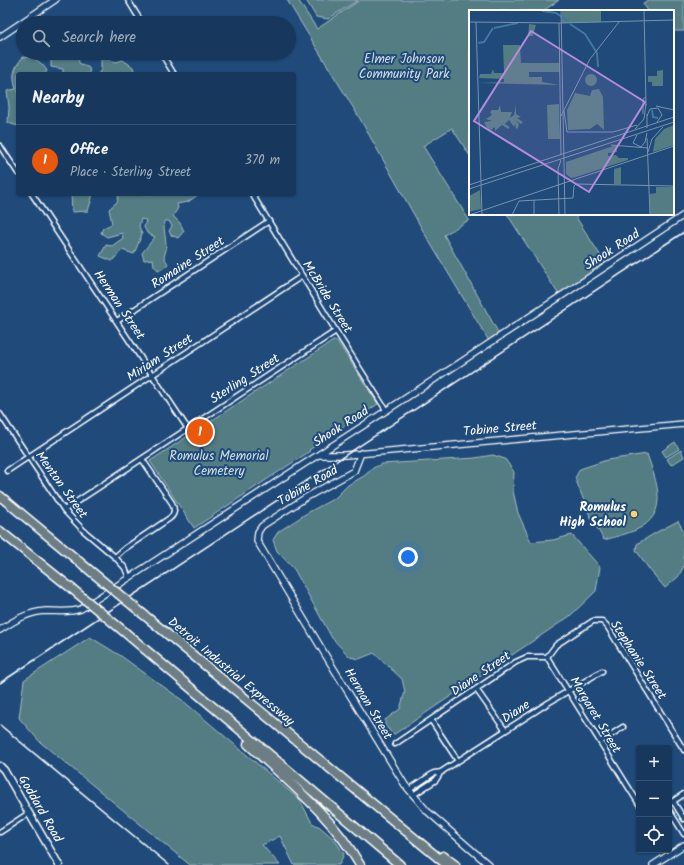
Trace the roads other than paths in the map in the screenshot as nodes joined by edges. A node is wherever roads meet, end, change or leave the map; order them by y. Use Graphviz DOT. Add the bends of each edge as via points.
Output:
graph roads {
  1 [pos="55,0"];
  2 [pos="128,0"];
  3 [pos="31,16"];
  4 [pos="138,16"];
  5 [pos="16,26"];
  6 [pos="0,36"];
  7 [pos="165,60"];
  8 [pos="173,72"];
  9 [pos="0,146"];
  10 [pos="16,170"];
  11 [pos="33,196"];
  12 [pos="253,196"];
  13 [pos="684,215"];
  14 [pos="270,221"];
  15 [pos="302,276"];
  16 [pos="117,322"];
  17 [pos="336,331"];
  18 [pos="152,375"];
  19 [pos="386,410"];
  20 [pos="0,414"];
  21 [pos="684,424"];
  22 [pos="188,429"];
  23 [pos="361,453"];
  24 [pos="317,455"];
  25 [pos="28,457"];
  26 [pos="142,459"];
  27 [pos="6,471"];
  28 [pos="0,496"];
  29 [pos="64,510"];
  30 [pos="0,531"];
  31 [pos="258,532"];
  32 [pos="115,556"];
  33 [pos="129,578"];
  34 [pos="121,629"];
  35 [pos="0,630"];
  36 [pos="548,657"];
  37 [pos="602,671"];
  38 [pos="476,689"];
  39 [pos="569,691"];
  40 [pos="431,720"];
  41 [pos="623,727"];
  42 [pos="505,730"];
  43 [pos="600,742"];
  44 [pos="395,744"];
  45 [pos="684,750"];
  46 [pos="458,761"];
  47 [pos="0,766"];
  48 [pos="441,772"];
  49 [pos="409,790"];
  50 [pos="684,794"];
  51 [pos="413,795"];
  52 [pos="636,799"];
  53 [pos="672,802"];
  54 [pos="672,805"];
  55 [pos="29,813"];
  56 [pos="672,815"];
  57 [pos="390,819"];
  58 [pos="684,819"];
  59 [pos="0,832"];
  60 [pos="684,834"];
  61 [pos="684,845"];
  62 [pos="59,865"];
  63 [pos="360,865"];
  64 [pos="400,865"];
  65 [pos="447,865"];
  66 [pos="455,865"];
  67 [pos="489,865"];
  68 [pos="653,865"];
  1 -- 3 [label="street"];
  2 -- 4 [label="street"];
  5 -- 6 [label="street"];
  7 -- 8 [label="street"];
  9 -- 10 [label="street"];
  11 -- 16 [label="street, Herman Street"];
  12 -- 14 [label="street, McBride Street"];
  13 -- 19 [label="street, Shook Road"];
  14 -- 15 [label="street, McBride Street"];
  14 -- 16 [label="street, Romaine Street"];
  15 -- 17 [label="street, McBride Street"];
  15 -- 18 [label="street, Miriam Street"];
  16 -- 18 [label="street, Herman Street"];
  17 -- 19 [label="street, McBride Street"];
  17 -- 22 [label="street, Sterling Street"];
  18 -- 22 [label="street, Herman Street"];
  18 -- 25 [label="street, Miriam Street"];
  19 -- 24 [label="street, Shook Road"];
  20 -- 25 [label="street, Menton Street"];
  21 -- 23 [label="street, Tobine Street"];
  22 -- 26 [label="street, Sterling Street"];
  23 -- 24 [label="street, Tobine Street"];
  23 -- 31 [label="street, Tobine Road" via="354,471 305,498 262,526"];
  24 -- 33 [label="street, Shook Road"];
  25 -- 27 [label="street, Miriam Street"];
  25 -- 29 [label="street, Menton Street"];
  26 -- 29 [label="street, Sterling Street"];
  26 -- 32 [label="street" via="172,503 174,512 170,518"];
  28 -- 57 [label="highway, Detroit Industrial Expressway, bridge"];
  29 -- 32 [label="street, Menton Street" via="83,530"];
  30 -- 34 [label="highway, bridge"];
  31 -- 49 [label="street, Herman Street" via="257,541 263,552"];
  32 -- 33 [label="street, Menton Street"];
  33 -- 35 [label="street, Shook Road" via="81,609 66,612 35,612"];
  34 -- 63 [label="highway" via="121,635 222,720 310,800 333,824"];
  34 -- 64 [label="highway"];
  36 -- 38 [label="street, Diane Street" via="522,659"];
  36 -- 39 [label="street, Margaret Street"];
  36 -- 45 [label="street, Stephanie Street" via="556,645 573,633 593,621 602,621"];
  37 -- 39 [label="street, Diane"];
  38 -- 40 [label="street, Diane Street"];
  38 -- 42 [label="street"];
  39 -- 42 [label="street, Diane"];
  39 -- 43 [label="street, Margaret Street"];
  40 -- 44 [label="street, Diane Street"];
  40 -- 46 [label="street"];
  41 -- 43 [label="street"];
  42 -- 46 [label="street, Diane"];
  43 -- 52 [label="street, Margaret Street"];
  46 -- 48 [label="street, Diane"];
  47 -- 55 [label="main road, Goddard Road"];
  48 -- 49 [label="street, Diane" via="434,773"];
  48 -- 51 [label="street, Diane" via="436,780"];
  49 -- 51 [label="street, Herman Street"];
  50 -- 53 [label="street"];
  51 -- 67 [label="street, Herman Street" via="432,816"];
  54 -- 58 [label="street"];
  55 -- 59 [label="street"];
  55 -- 62 [label="main road, Goddard Road"];
  56 -- 60 [label="street"];
  57 -- 65 [label="highway, Detroit Industrial Expressway"];
  57 -- 66 [label="highway" via="416,834"];
  61 -- 68 [label="street"];
}
